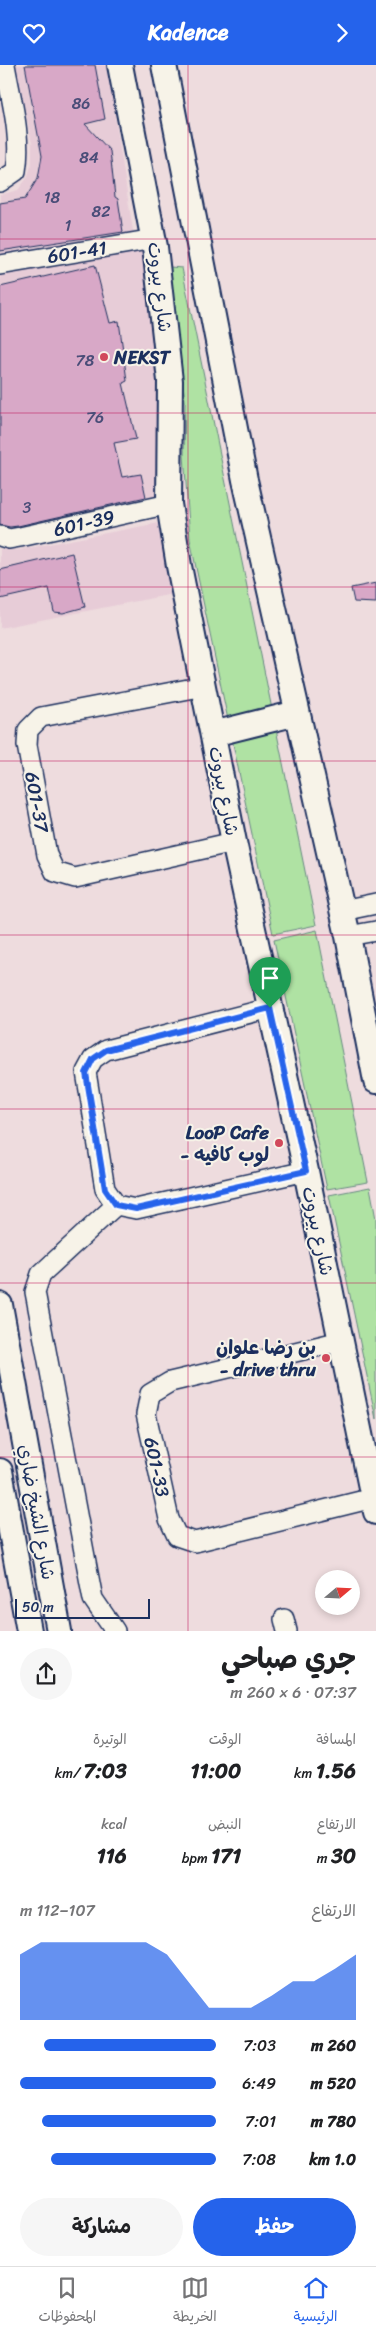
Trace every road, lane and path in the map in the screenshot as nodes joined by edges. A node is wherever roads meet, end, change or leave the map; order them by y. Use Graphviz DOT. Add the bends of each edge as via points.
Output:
graph roads {
  1 [pos="5,65"];
  2 [pos="120,65"];
  3 [pos="164,65"];
  4 [pos="0,182"];
  5 [pos="154,239"];
  6 [pos="0,265"];
  7 [pos="169,504"];
  8 [pos="0,536"];
  9 [pos="204,686"];
  10 [pos="297,713"];
  11 [pos="213,735"];
  12 [pos="234,842"];
  13 [pos="376,904"];
  14 [pos="342,911"];
  15 [pos="376,931"];
  16 [pos="348,936"];
  17 [pos="270,1008"];
  18 [pos="376,1081"];
  19 [pos="306,1171"];
  20 [pos="116,1205"];
  21 [pos="0,1305"];
  22 [pos="341,1341"];
  23 [pos="0,1471"];
  24 [pos="374,1505"];
  25 [pos="29,1631"];
  26 [pos="59,1631"];
  27 [pos="115,1631"];
  1 -- 4 [label="street" via="19,143 16,171"];
  2 -- 5 [label="main road, شارع بيروت"];
  3 -- 10 [label="main road" via="244,480"];
  5 -- 6 [label="street, 601-41"];
  5 -- 7 [label="main road, شارع بيروت" via="170,381"];
  7 -- 8 [label="street, 601-39" via="20,537 9,539"];
  7 -- 9 [label="main road, شارع بيروت"];
  9 -- 11 [label="main road, شارع بيروت"];
  9 -- 12 [label="street, 601-37" via="41,717 28,730 27,745 47,855 55,873 75,878"];
  10 -- 11 [label="main road"];
  10 -- 14 [label="main road"];
  11 -- 12 [label="main road, شارع بيروت"];
  12 -- 17 [label="main road, شارع بيروت"];
  13 -- 14 [label="street"];
  14 -- 16 [label="main road"];
  15 -- 16 [label="street"];
  16 -- 18 [label="main road"];
  17 -- 19 [label="main road, شارع بيروت"];
  17 -- 20 [label="street" via="106,1050 93,1059 86,1073 105,1189"];
  19 -- 20 [label="street" via="136,1209"];
  19 -- 22 [label="main road, شارع بيروت"];
  20 -- 27 [label="street" via="41,1274 35,1293 92,1599"];
  21 -- 26 [label="main road, شارع الشيخ ضاري"];
  22 -- 24 [label="main road, شارع بيروت"];
  22 -- 24 [label="street, 601-33" via="170,1382 150,1394 146,1415 168,1519 177,1536 195,1542"];
  23 -- 25 [label="main road, شارع الشيخ ضاري"];
}
